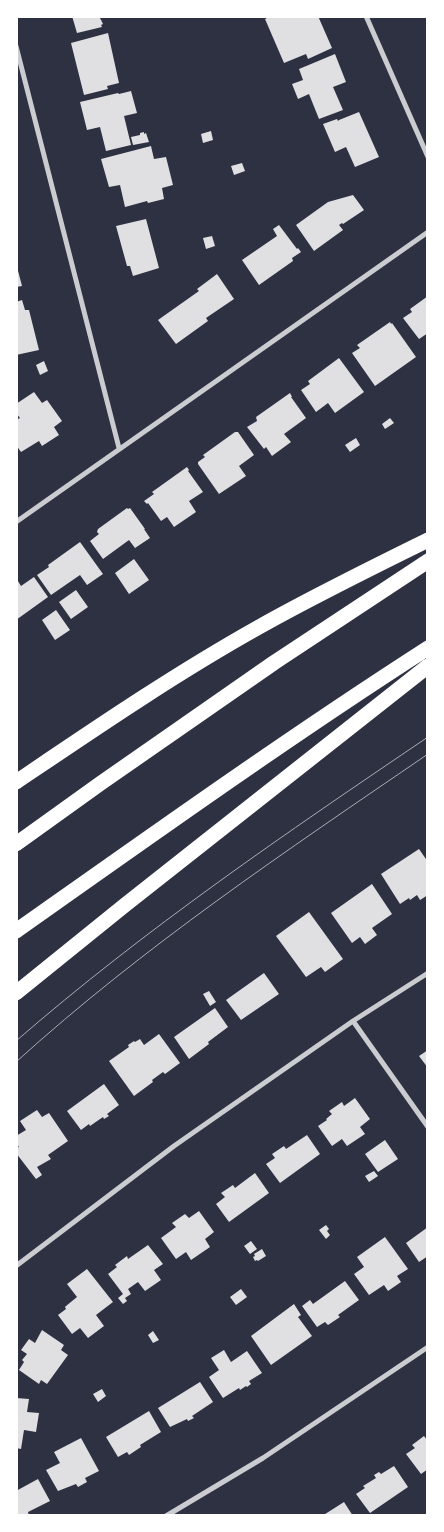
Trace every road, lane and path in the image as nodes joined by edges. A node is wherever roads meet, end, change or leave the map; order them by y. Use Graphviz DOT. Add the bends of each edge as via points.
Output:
graph roads {
  1 [pos="366,16"];
  2 [pos="16,46"];
  3 [pos="428,157"];
  4 [pos="428,232"];
  5 [pos="119,448"];
  6 [pos="16,522"];
  7 [pos="428,540"];
  8 [pos="428,561"];
  9 [pos="428,648"];
  10 [pos="428,666"];
  11 [pos="16,782"];
  12 [pos="16,844"];
  13 [pos="16,931"];
  14 [pos="428,973"];
  15 [pos="16,993"];
  16 [pos="353,1021"];
  17 [pos="428,1127"];
  18 [pos="16,1266"];
  19 [pos="428,1347"];
  20 [pos="166,1516"];
  1 -- 3 [label="street"];
  2 -- 5 [label="street"];
  4 -- 5 [label="street"];
  5 -- 6 [label="street"];
  7 -- 11 [label="highway" via="328,589 251,632 149,693"];
  8 -- 12 [label="highway" via="275,662"];
  9 -- 13 [label="highway"];
  10 -- 15 [label="highway"];
  14 -- 16 [label="street"];
  16 -- 17 [label="street"];
  16 -- 18 [label="street" via="174,1146"];
  19 -- 20 [label="street" via="263,1458"];
}
